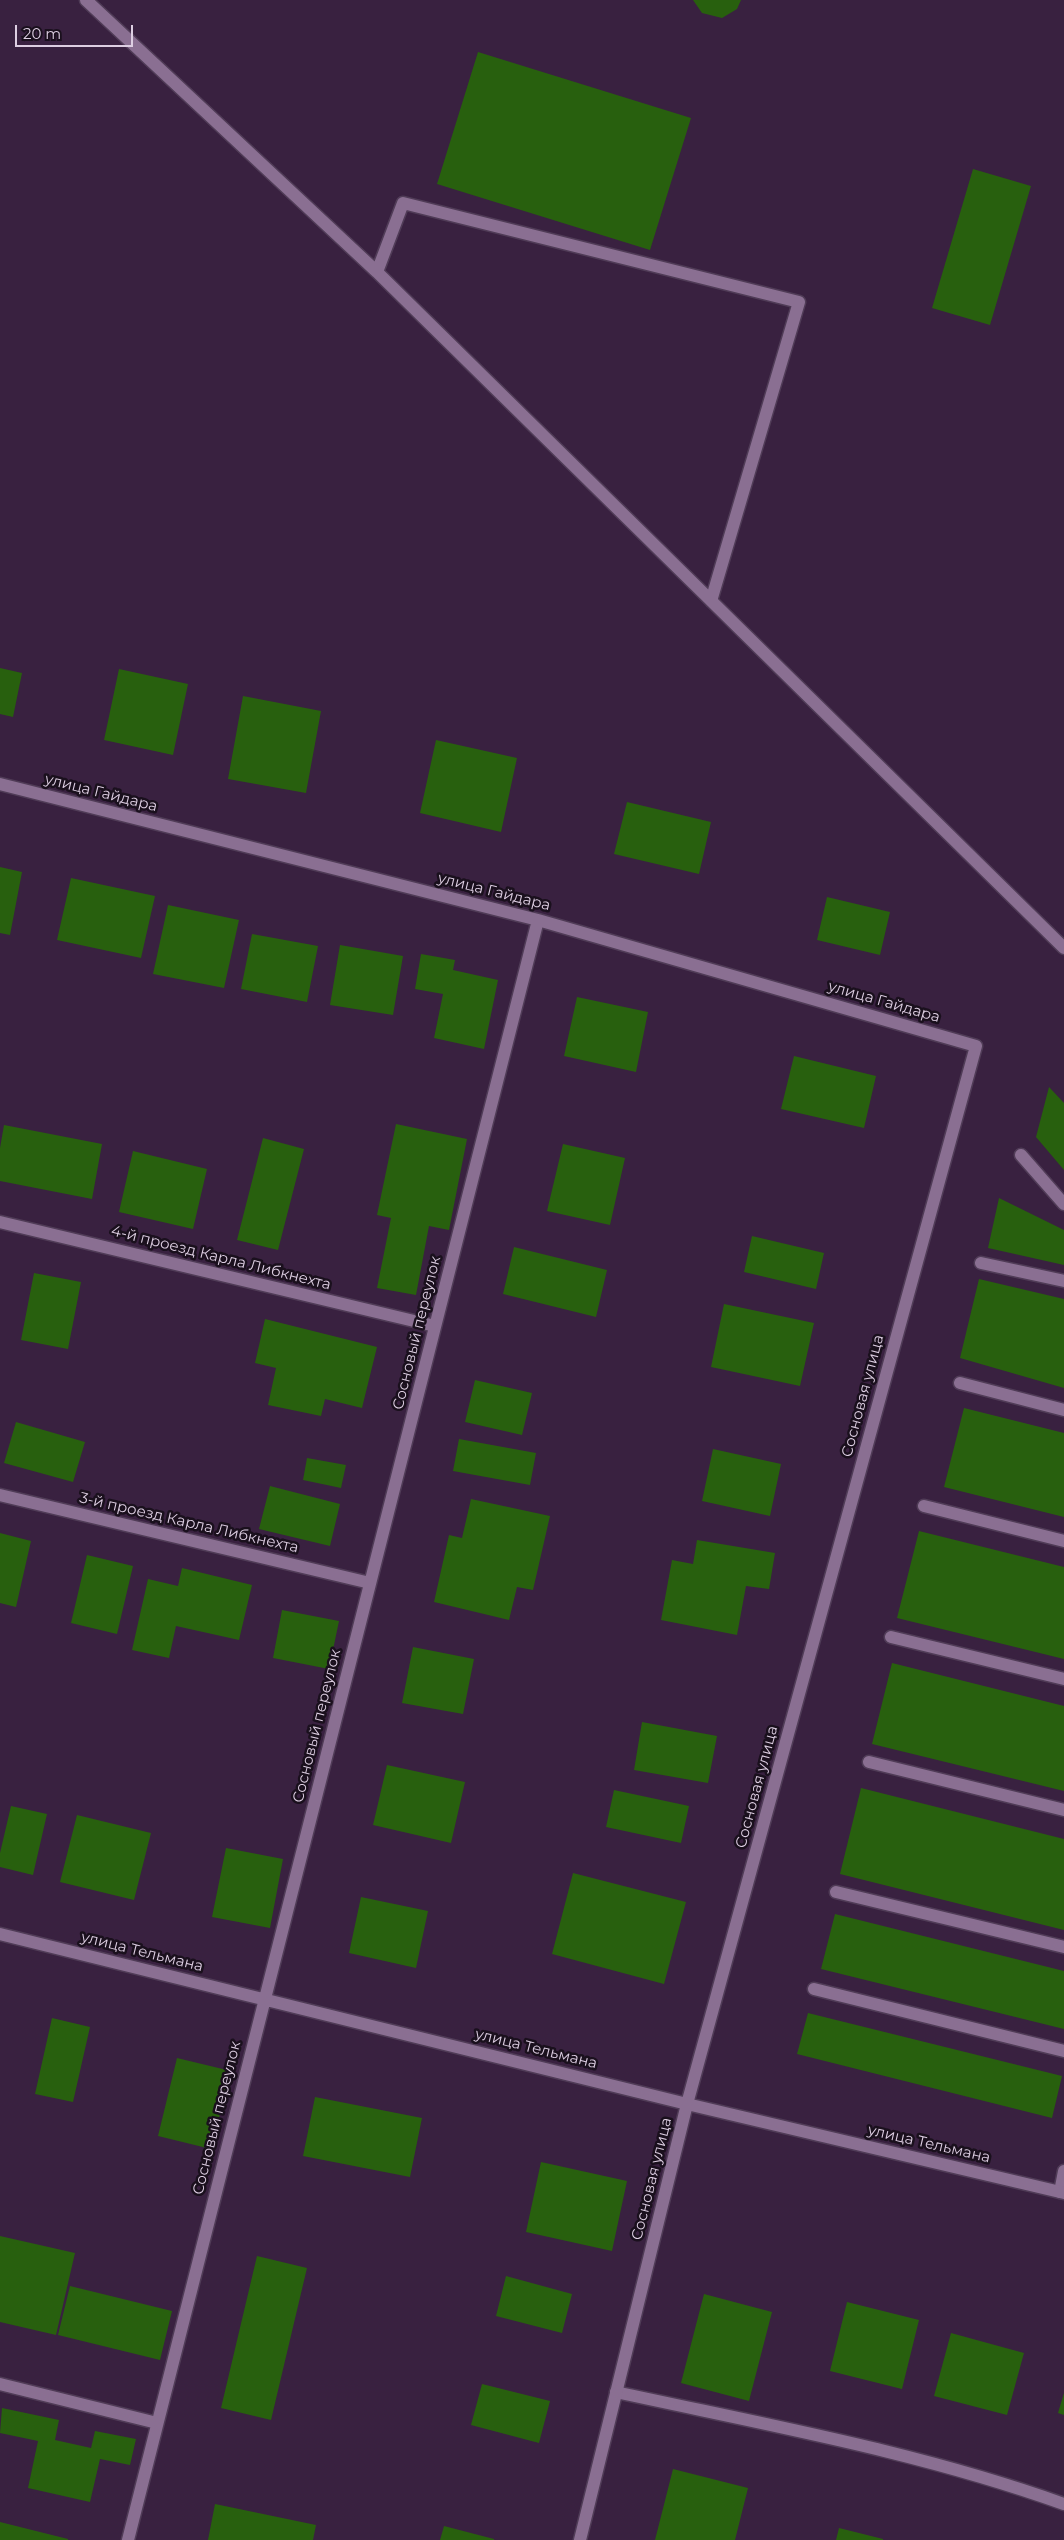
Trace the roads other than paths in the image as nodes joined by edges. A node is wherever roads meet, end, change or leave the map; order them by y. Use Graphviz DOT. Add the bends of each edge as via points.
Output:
graph roads {
  1 [pos="86,0"];
  2 [pos="377,272"];
  3 [pos="711,601"];
  4 [pos="0,784"];
  5 [pos="538,920"];
  6 [pos="1064,948"];
  7 [pos="976,1046"];
  8 [pos="1021,1154"];
  9 [pos="1064,1204"];
  10 [pos="0,1222"];
  11 [pos="981,1263"];
  12 [pos="1064,1281"];
  13 [pos="435,1326"];
  14 [pos="960,1383"];
  15 [pos="1064,1410"];
  16 [pos="0,1495"];
  17 [pos="924,1506"];
  18 [pos="1064,1541"];
  19 [pos="370,1583"];
  20 [pos="891,1637"];
  21 [pos="1064,1679"];
  22 [pos="869,1762"];
  23 [pos="1064,1810"];
  24 [pos="836,1892"];
  25 [pos="0,1934"];
  26 [pos="1064,1947"];
  27 [pos="814,1989"];
  28 [pos="265,1998"];
  29 [pos="1064,2051"];
  30 [pos="687,2104"];
  31 [pos="1064,2171"];
  32 [pos="1062,2193"];
  33 [pos="0,2384"];
  34 [pos="616,2392"];
  35 [pos="157,2423"];
  36 [pos="1064,2504"];
  37 [pos="128,2540"];
  38 [pos="580,2540"];
  1 -- 2 [label="street"];
  2 -- 3 [label="street"];
  2 -- 3 [label="street" via="402,203 799,302"];
  3 -- 6 [label="street"];
  4 -- 5 [label="street, улица Гайдара"];
  5 -- 7 [label="street, улица Гайдара"];
  5 -- 13 [label="street, Сосновый переулок"];
  7 -- 30 [label="street, Сосновая улица"];
  8 -- 9 [label="street"];
  10 -- 13 [label="street, 4-й проезд Карла Либкнехта"];
  11 -- 12 [label="street"];
  13 -- 19 [label="street, Сосновый переулок"];
  14 -- 15 [label="street"];
  16 -- 19 [label="street, 3-й проезд Карла Либкнехта"];
  17 -- 18 [label="street"];
  19 -- 28 [label="street, Сосновый переулок"];
  20 -- 21 [label="street"];
  22 -- 23 [label="street"];
  24 -- 26 [label="street"];
  25 -- 28 [label="street, улица Тельмана"];
  27 -- 29 [label="street"];
  28 -- 30 [label="street, улица Тельмана"];
  28 -- 35 [label="street, Сосновый переулок"];
  30 -- 32 [label="street, улица Тельмана"];
  30 -- 34 [label="street, Сосновая улица"];
  31 -- 32 [label="street"];
  33 -- 35 [label="street"];
  34 -- 36 [label="street" via="906,2455"];
  34 -- 38 [label="street, Сосновая улица"];
  35 -- 37 [label="street, Сосновый переулок"];
}
